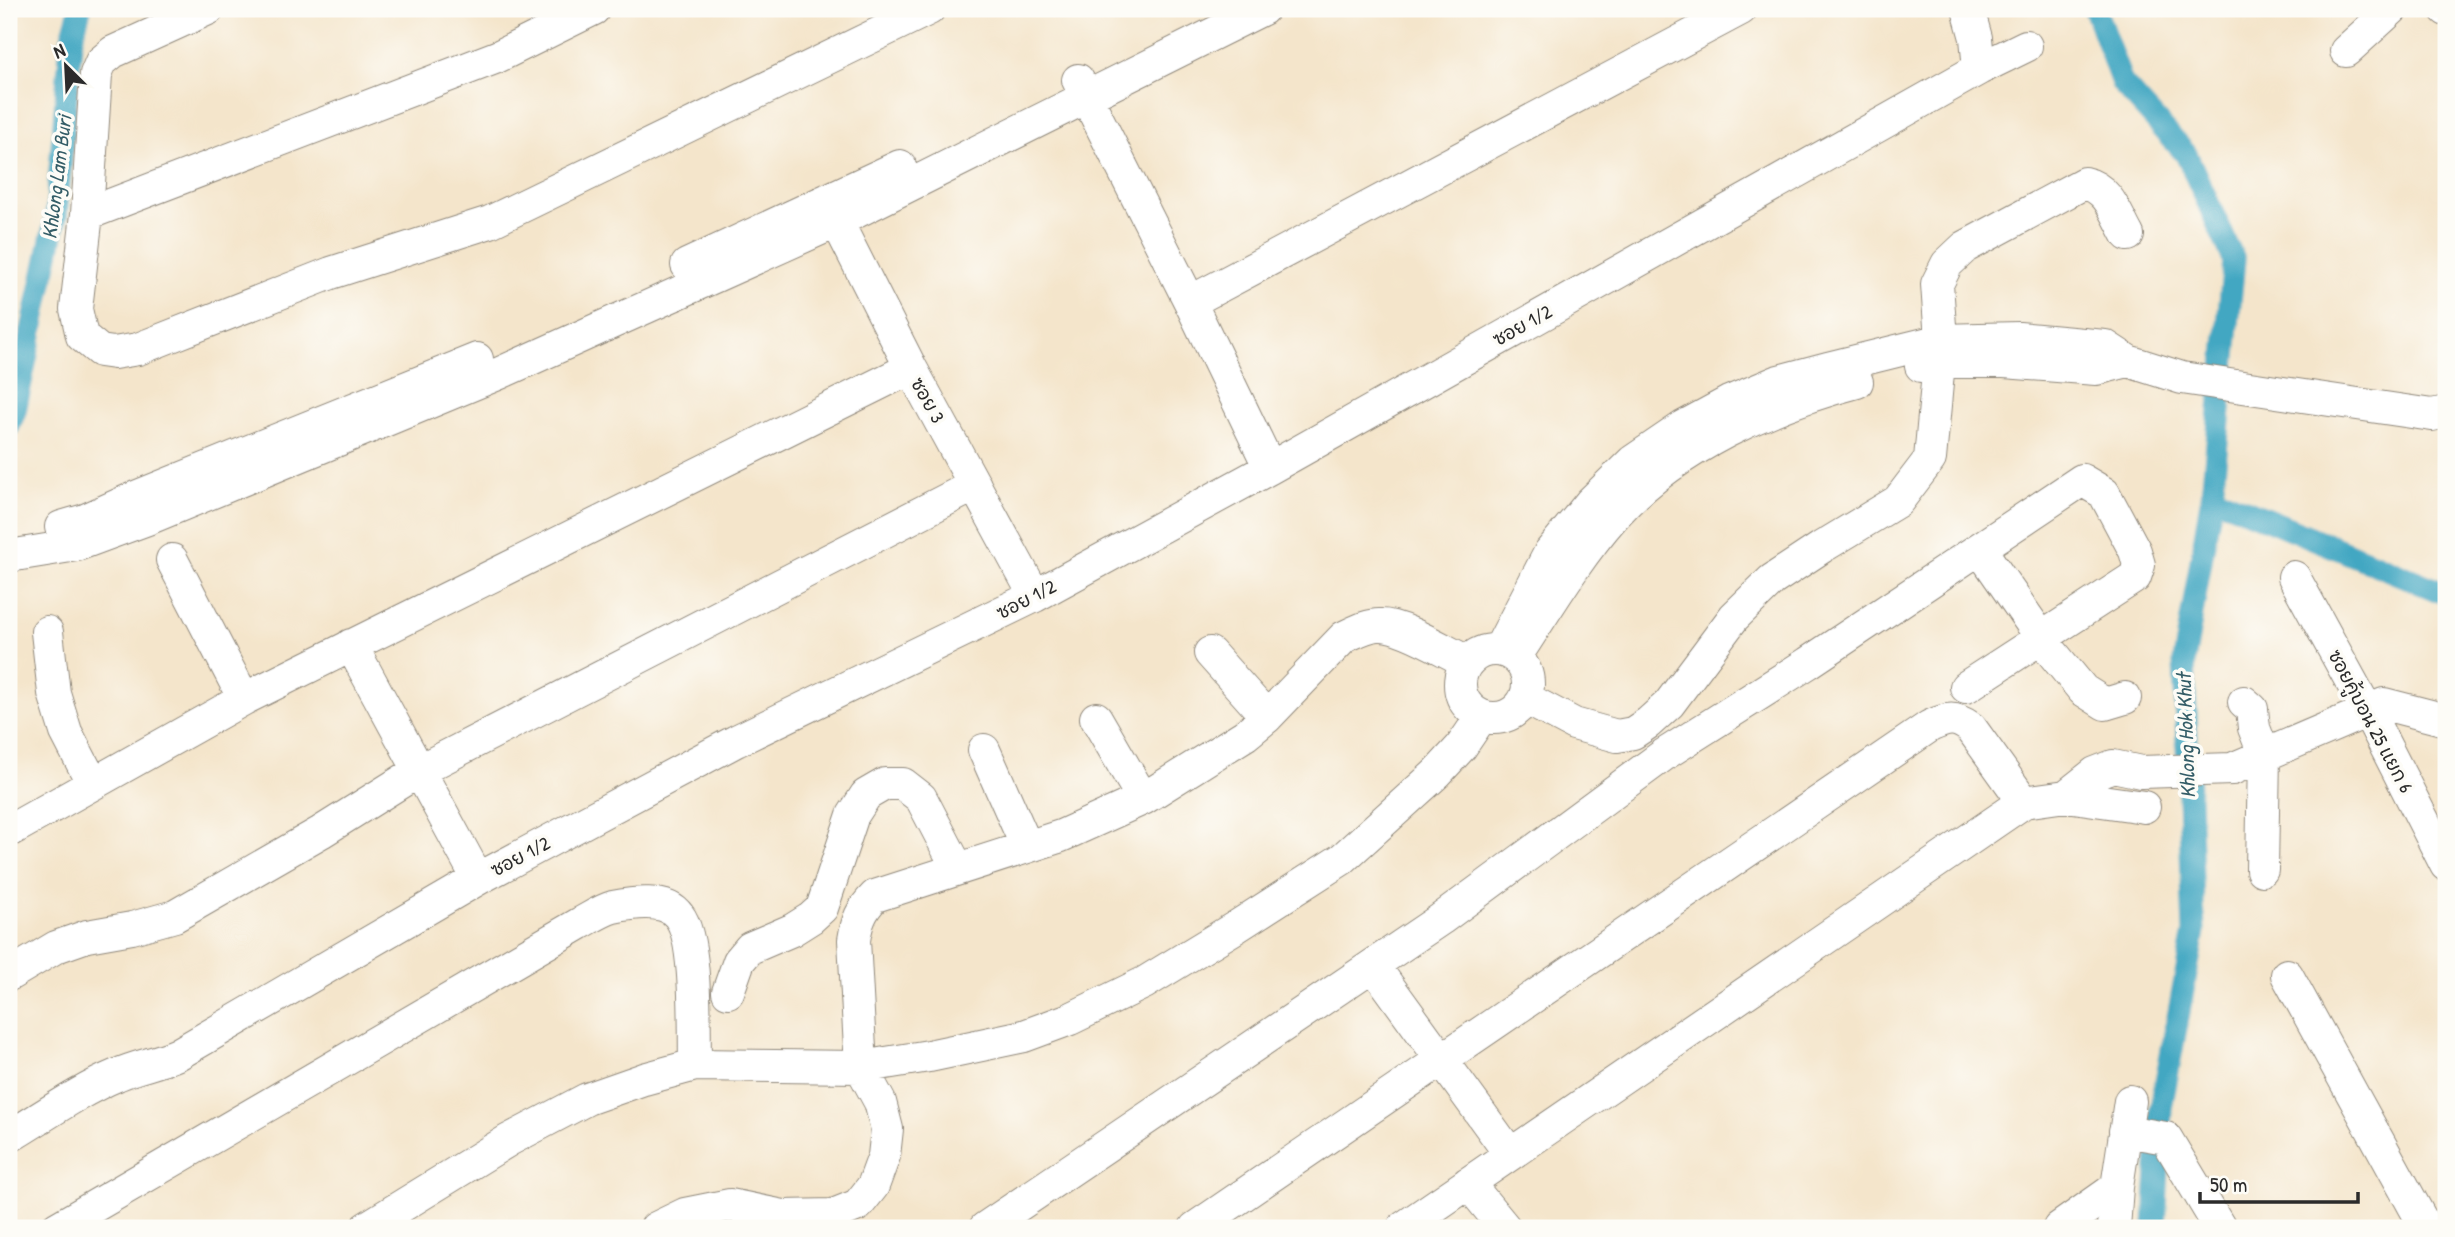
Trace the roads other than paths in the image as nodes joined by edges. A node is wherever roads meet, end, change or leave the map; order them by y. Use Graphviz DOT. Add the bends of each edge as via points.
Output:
graph roads {
  1 [pos="208,9"];
  2 [pos="594,9"];
  3 [pos="929,9"];
  4 [pos="1220,9"];
  5 [pos="1263,9"];
  6 [pos="1741,9"];
  7 [pos="1968,9"];
  8 [pos="2392,9"];
  9 [pos="2026,46"];
  10 [pos="2346,51"];
  11 [pos="1979,69"];
  12 [pos="1082,88"];
  13 [pos="831,211"];
  14 [pos="87,214"];
  15 [pos="2128,235"];
  16 [pos="1190,302"];
  17 [pos="1940,351"];
  18 [pos="911,368"];
  19 [pos="2446,412"];
  20 [pos="1270,468"];
  21 [pos="975,485"];
  22 [pos="9,539"];
  23 [pos="1979,549"];
  24 [pos="9,556"];
  25 [pos="172,559"];
  26 [pos="2294,577"];
  27 [pos="1035,596"];
  28 [pos="47,632"];
  29 [pos="2040,638"];
  30 [pos="351,645"];
  31 [pos="1210,653"];
  32 [pos="1507,654"];
  33 [pos="1468,662"];
  34 [pos="1966,687"];
  35 [pos="1525,698"];
  36 [pos="2125,698"];
  37 [pos="244,699"];
  38 [pos="2244,702"];
  39 [pos="2367,710"];
  40 [pos="1482,716"];
  41 [pos="1267,717"];
  42 [pos="1096,718"];
  43 [pos="2446,720"];
  44 [pos="984,750"];
  45 [pos="2244,758"];
  46 [pos="420,770"];
  47 [pos="93,784"];
  48 [pos="2066,796"];
  49 [pos="1143,799"];
  50 [pos="2024,802"];
  51 [pos="2144,807"];
  52 [pos="9,831"];
  53 [pos="1027,847"];
  54 [pos="2446,865"];
  55 [pos="958,869"];
  56 [pos="2262,870"];
  57 [pos="478,879"];
  58 [pos="1373,965"];
  59 [pos="9,975"];
  60 [pos="2287,975"];
  61 [pos="728,992"];
  62 [pos="1441,1059"];
  63 [pos="695,1065"];
  64 [pos="861,1067"];
  65 [pos="9,1137"];
  66 [pos="1510,1154"];
  67 [pos="1468,1183"];
  68 [pos="2117,1187"];
  69 [pos="783,1222"];
  70 [pos="57,1228"];
  71 [pos="366,1228"];
  72 [pos="656,1228"];
  73 [pos="985,1228"];
  74 [pos="1195,1228"];
  75 [pos="1403,1228"];
  76 [pos="1505,1228"];
  77 [pos="2059,1228"];
  78 [pos="2114,1228"];
  79 [pos="2220,1228"];
  80 [pos="2426,1228"];
  1 -- 14 [label="street" via="113,52 101,62 96,74"];
  2 -- 14 [label="street" via="497,57"];
  3 -- 14 [label="street" via="490,222 331,273 138,349 100,351 82,336 76,309"];
  4 -- 12 [label="street"];
  5 -- 12 [label="street"];
  6 -- 16 [label="street"];
  7 -- 11 [label="street"];
  8 -- 10 [label="street"];
  9 -- 11 [label="street, ซอย 1/2"];
  11 -- 20 [label="street, ซอย 1/2"];
  12 -- 13 [label="street"];
  12 -- 16 [label="street"];
  13 -- 18 [label="street, ซอย 3"];
  13 -- 22 [label="street" via="85,520"];
  13 -- 24 [label="street" via="500,373 150,518 77,545"];
  15 -- 17 [label="street" via="2106,195 2084,183 1965,247 1947,264 1937,284"];
  16 -- 20 [label="street"];
  17 -- 19 [label="street" via="2019,338 2105,346 2128,361 2182,378 2432,415"];
  17 -- 32 [label="street" via="1779,381 1768,399 1651,481 1632,482 1615,515"];
  17 -- 35 [label="street" via="1930,459 1915,480 1898,501 1772,580 1734,617 1669,705 1648,723 1617,736 1574,724"];
  18 -- 21 [label="street, ซอย 3"];
  18 -- 30 [label="street"];
  20 -- 27 [label="street, ซอย 1/2"];
  21 -- 27 [label="street, ซอย 3"];
  21 -- 46 [label="street"];
  23 -- 29 [label="street"];
  23 -- 29 [label="street" via="2082,480 2104,493 2135,551 2139,565 2135,578"];
  23 -- 58 [label="street" via="1665,754"];
  25 -- 37 [label="street"];
  26 -- 39 [label="street, ซอยคู้บอน 25 แยก 6"];
  27 -- 57 [label="street, ซอย 1/2" via="736,741"];
  28 -- 47 [label="street" via="54,693 66,732"];
  29 -- 34 [label="street"];
  29 -- 36 [label="street" via="2083,690 2105,704"];
  30 -- 37 [label="street"];
  30 -- 46 [label="street"];
  31 -- 41 [label="street"];
  32 -- 33 [label="street" via="1482,652"];
  32 -- 35 [label="street" via="1525,669"];
  33 -- 40 [label="street" via="1461,677 1461,693 1469,707"];
  33 -- 41 [label="street" via="1396,627 1379,624 1344,637"];
  35 -- 40 [label="street" via="1507,715"];
  37 -- 47 [label="street"];
  38 -- 45 [label="street" via="2252,709 2254,728"];
  39 -- 43 [label="street" via="2384,704"];
  39 -- 45 [label="street"];
  39 -- 54 [label="street, ซอยคู้บอน 25 แยก 6"];
  40 -- 64 [label="street" via="1437,773 1342,859 1144,983 1024,1036"];
  41 -- 49 [label="street" via="1222,751"];
  42 -- 49 [label="street"];
  44 -- 53 [label="street"];
  45 -- 48 [label="street" via="2132,763 2095,773"];
  45 -- 56 [label="street"];
  46 -- 57 [label="street"];
  46 -- 59 [label="street" via="175,916 56,947"];
  47 -- 52 [label="street"];
  48 -- 50 [label="street"];
  48 -- 51 [label="street"];
  49 -- 53 [label="street"];
  50 -- 62 [label="street" via="1971,728 1951,719 1930,726"];
  50 -- 66 [label="street"];
  53 -- 55 [label="street"];
  55 -- 61 [label="street" via="921,797 903,784 885,784 866,795 853,815 822,908 792,930 750,948 739,961"];
  55 -- 64 [label="street" via="874,896 863,908 854,940"];
  57 -- 65 [label="street, ซอย 1/2" via="178,1054 95,1084"];
  58 -- 62 [label="street"];
  58 -- 73 [label="street"];
  60 -- 80 [label="street"];
  62 -- 66 [label="street"];
  62 -- 74 [label="street"];
  63 -- 64 [label="street"];
  63 -- 70 [label="street" via="691,959 679,916 664,905 611,908"];
  63 -- 71 [label="street" via="587,1099 509,1140"];
  64 -- 69 [label="street" via="880,1102 887,1129 884,1156 873,1186 858,1205 833,1215"];
  66 -- 67 [label="street"];
  67 -- 75 [label="street"];
  67 -- 76 [label="street"];
  68 -- 77 [label="street"];
  68 -- 78 [label="street"];
  68 -- 79 [label="street" via="2141,1126"];
  69 -- 72 [label="street" via="730,1205 685,1214"];
}
